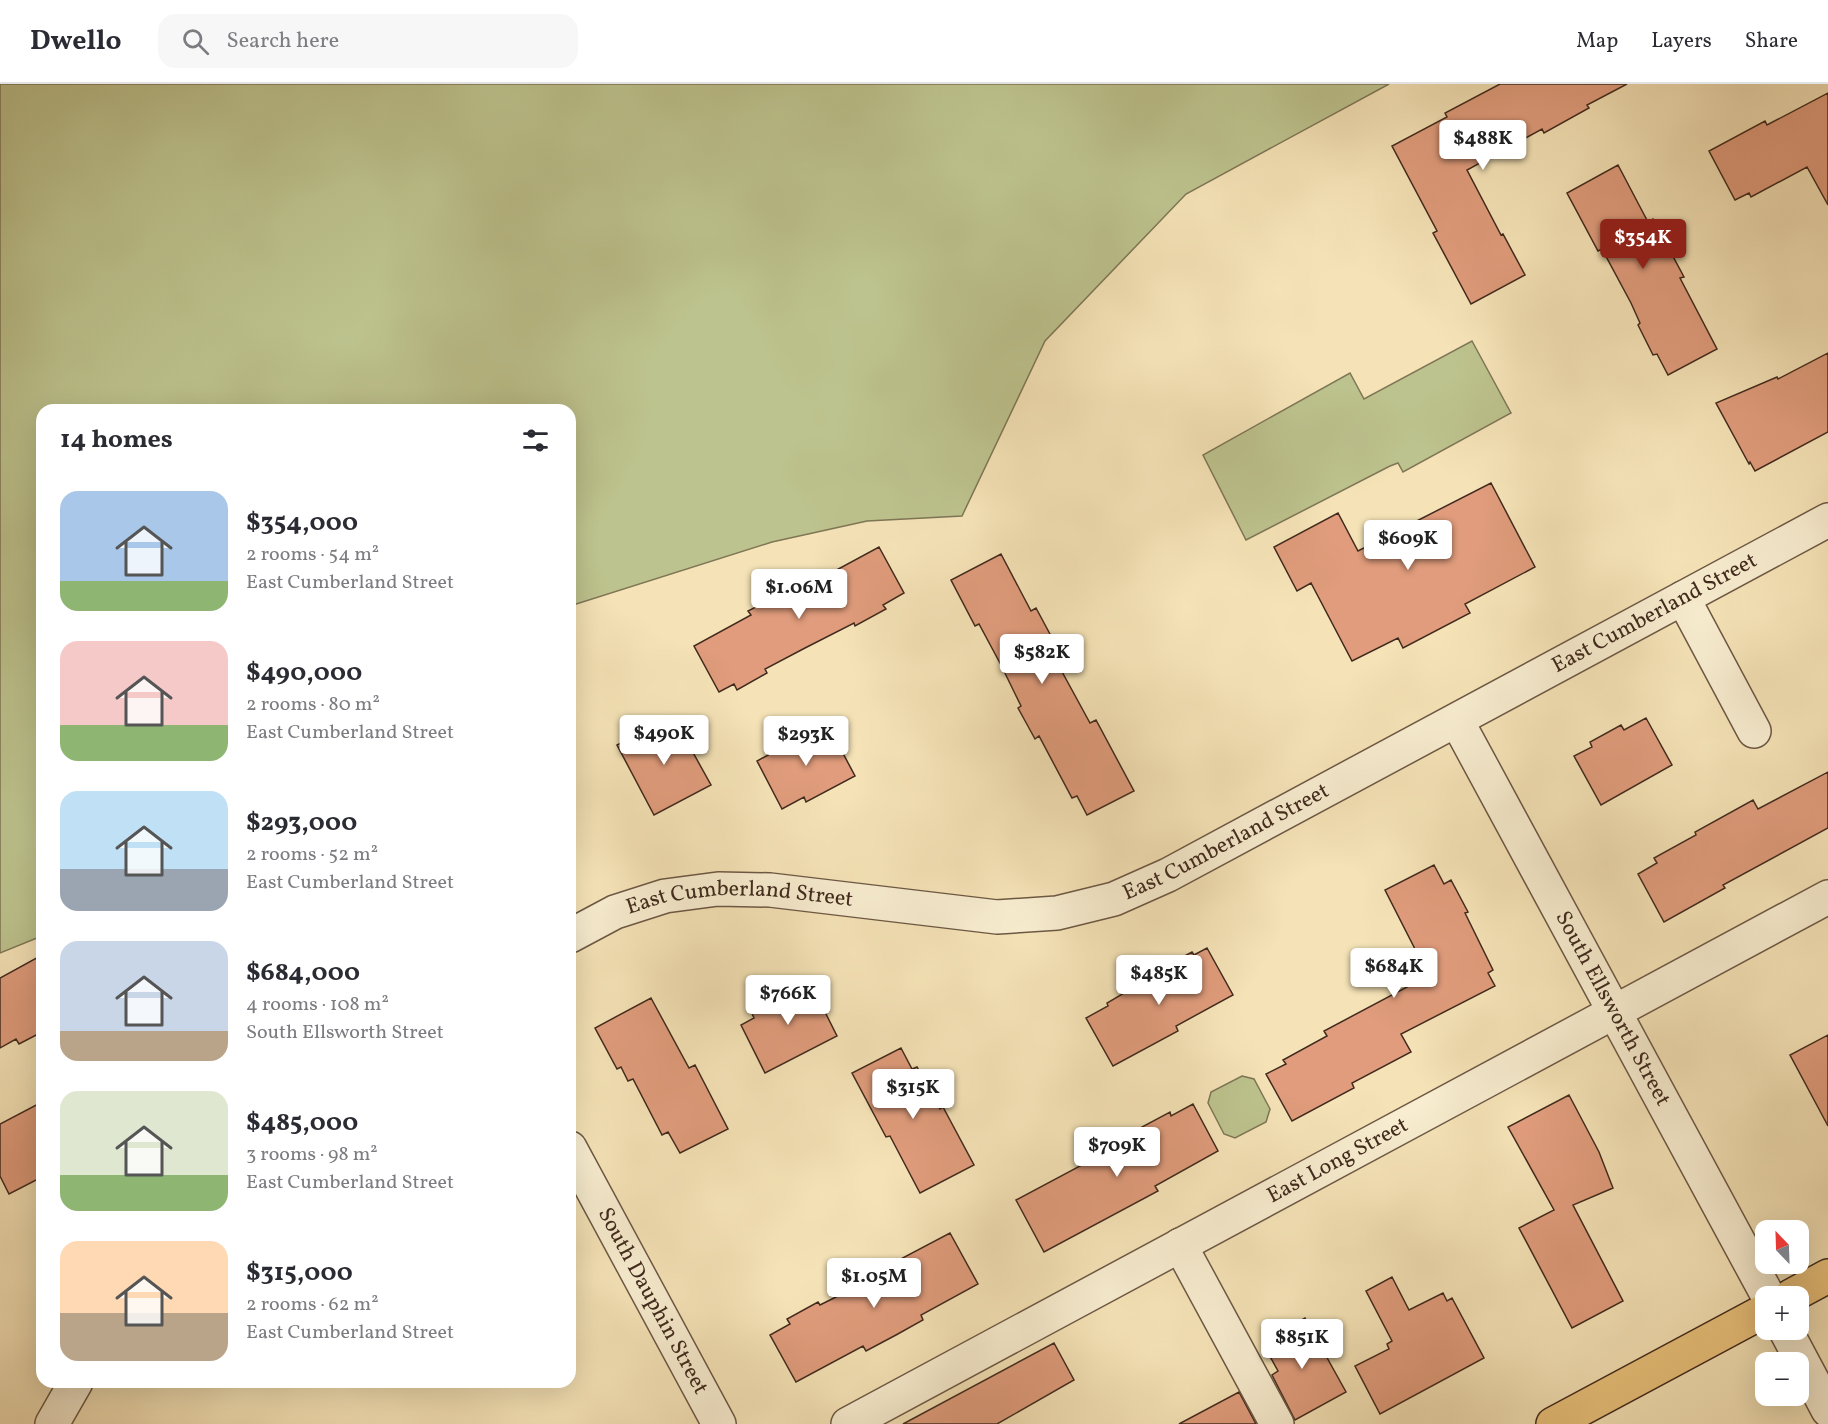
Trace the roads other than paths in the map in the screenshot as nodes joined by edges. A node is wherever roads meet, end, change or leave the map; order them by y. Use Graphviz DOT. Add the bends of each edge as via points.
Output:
graph roads {
  1 [pos="1828,520"];
  2 [pos="1683,598"];
  3 [pos="1457,721"];
  4 [pos="1754,731"];
  5 [pos="1828,897"];
  6 [pos="576,933"];
  7 [pos="1614,1012"];
  8 [pos="576,1159"];
  9 [pos="1180,1245"];
  10 [pos="1828,1276"];
  11 [pos="1763,1286"];
  12 [pos="1809,1286"];
  13 [pos="1755,1316"];
  14 [pos="1791,1340"];
  15 [pos="73,1388"];
  16 [pos="1828,1410"];
  17 [pos="52,1424"];
  18 [pos="719,1424"];
  19 [pos="848,1424"];
  20 [pos="1277,1424"];
  21 [pos="1553,1424"];
  1 -- 2 [label="street, East Cumberland Street"];
  2 -- 3 [label="street, East Cumberland Street"];
  2 -- 4 [label="street"];
  3 -- 6 [label="street, East Cumberland Street" via="1168,875 1114,899 1057,913 998,917 770,890 718,889 665,896 615,912"];
  3 -- 7 [label="street, South Ellsworth Street"];
  5 -- 7 [label="street, East Long Street"];
  7 -- 9 [label="street, East Long Street"];
  7 -- 11 [label="street, South Ellsworth Street"];
  8 -- 18 [label="street, South Dauphin Street"];
  9 -- 19 [label="street, East Long Street"];
  9 -- 20 [label="street"];
  10 -- 12 [label="main road"];
  13 -- 21 [label="main road"];
  14 -- 16 [label="street"];
  15 -- 17 [label="street"];
}
